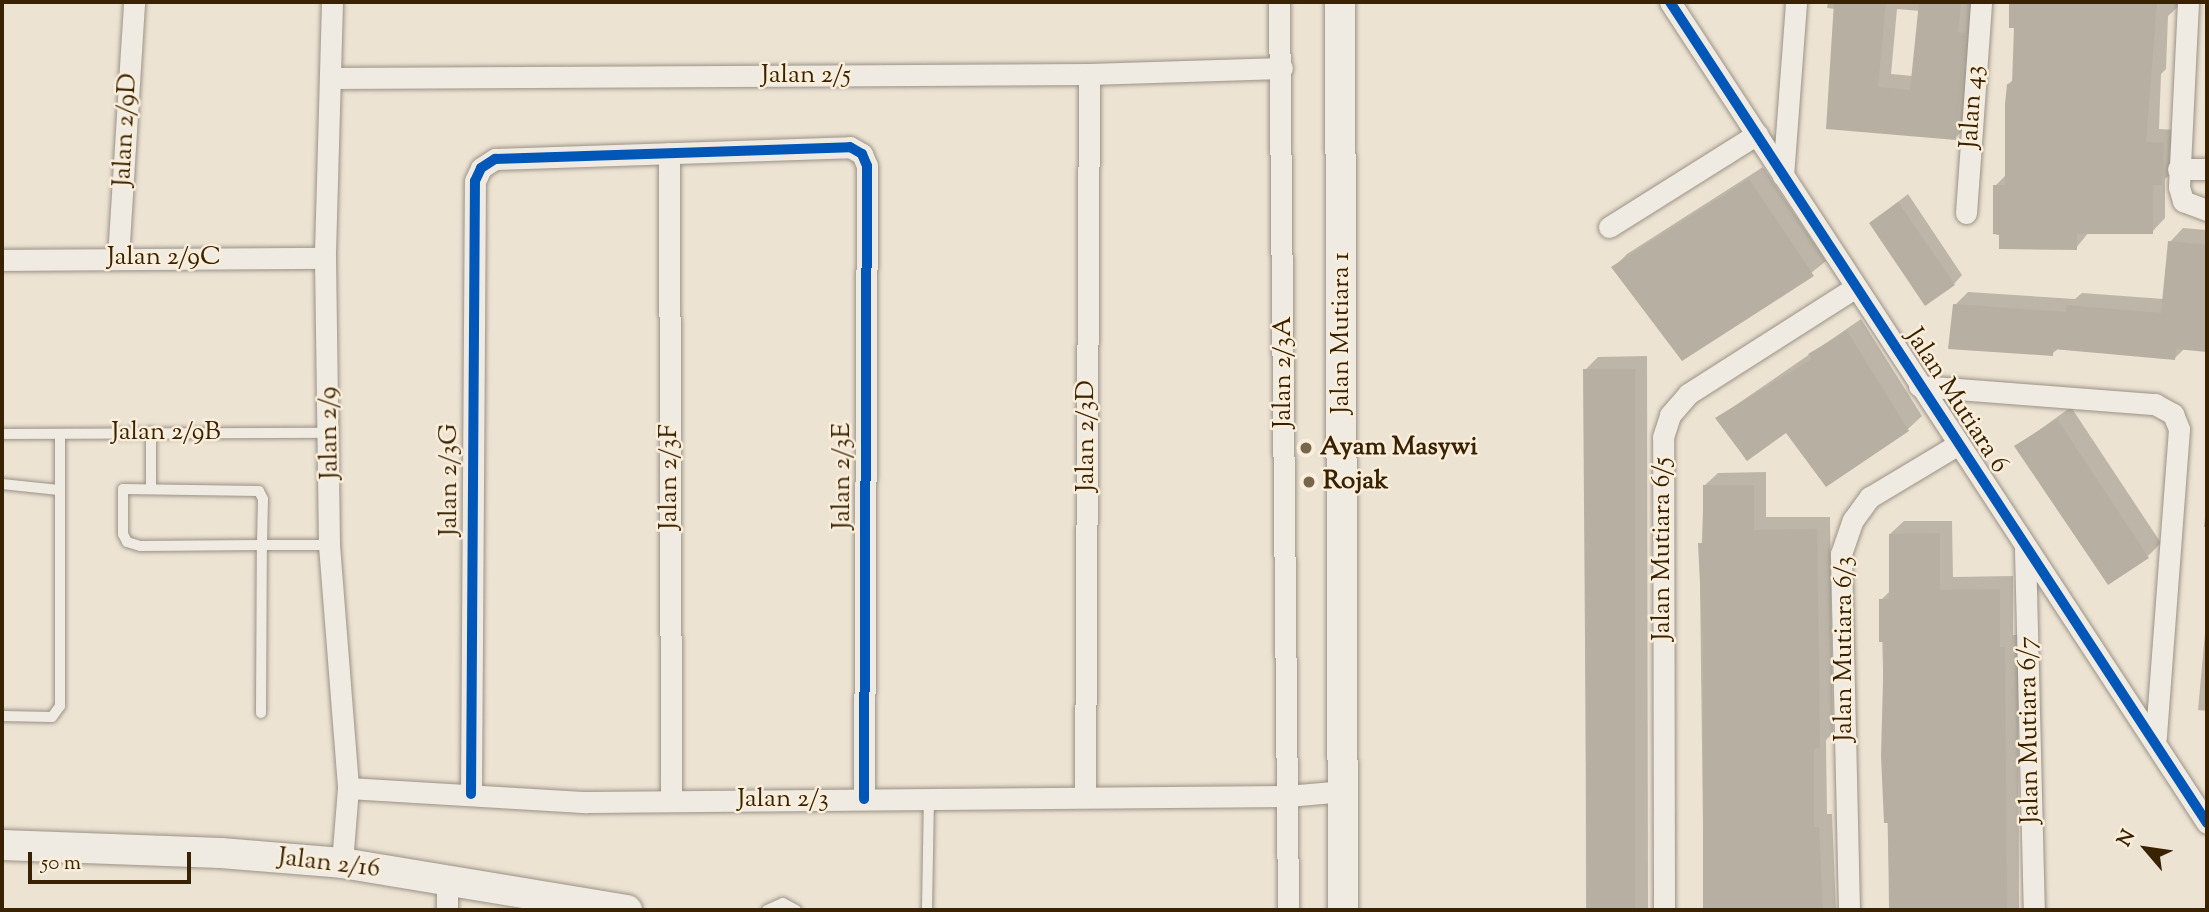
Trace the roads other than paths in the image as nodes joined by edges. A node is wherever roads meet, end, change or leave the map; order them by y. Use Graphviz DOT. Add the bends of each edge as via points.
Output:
graph roads {
  1 [pos="134,2"];
  2 [pos="332,2"];
  3 [pos="1279,2"];
  4 [pos="1340,2"];
  5 [pos="1670,2"];
  6 [pos="1796,2"];
  7 [pos="1981,2"];
  8 [pos="2188,2"];
  9 [pos="1282,68"];
  10 [pos="1089,74"];
  11 [pos="330,78"];
  12 [pos="1757,134"];
  13 [pos="668,153"];
  14 [pos="2178,169"];
  15 [pos="2207,169"];
  16 [pos="1783,176"];
  17 [pos="2207,210"];
  18 [pos="1966,213"];
  19 [pos="1609,227"];
  20 [pos="118,258"];
  21 [pos="326,258"];
  22 [pos="2,260"];
  23 [pos="1856,287"];
  24 [pos="1919,386"];
  25 [pos="151,432"];
  26 [pos="331,433"];
  27 [pos="2,434"];
  28 [pos="60,434"];
  29 [pos="1957,444"];
  30 [pos="2,484"];
  31 [pos="151,489"];
  32 [pos="59,490"];
  33 [pos="262,545"];
  34 [pos="330,545"];
  35 [pos="2025,549"];
  36 [pos="261,713"];
  37 [pos="2,716"];
  38 [pos="2156,738"];
  39 [pos="348,788"];
  40 [pos="1345,791"];
  41 [pos="471,794"];
  42 [pos="1287,796"];
  43 [pos="1085,797"];
  44 [pos="864,799"];
  45 [pos="929,799"];
  46 [pos="671,801"];
  47 [pos="2207,823"];
  48 [pos="2,845"];
  49 [pos="342,863"];
  50 [pos="447,881"];
  51 [pos="447,910"];
  52 [pos="627,910"];
  53 [pos="767,910"];
  54 [pos="796,910"];
  55 [pos="927,910"];
  56 [pos="1288,910"];
  57 [pos="1343,910"];
  58 [pos="1664,910"];
  59 [pos="1849,910"];
  60 [pos="2034,910"];
  1 -- 20 [label="street, Jalan 2/9D"];
  2 -- 11 [label="street, Jalan 2/9"];
  3 -- 9 [label="street, Jalan 2/3A"];
  4 -- 40 [label="street, Jalan Mutiara 1"];
  5 -- 12 [label="street, Jalan Mutiara 6"];
  6 -- 16 [label="street"];
  7 -- 18 [label="street, Jalan 43"];
  8 -- 14 [label="street"];
  9 -- 10 [label="street, Jalan 2/5"];
  9 -- 42 [label="street, Jalan 2/3A"];
  10 -- 11 [label="street, Jalan 2/5"];
  10 -- 43 [label="street, Jalan 2/3D"];
  11 -- 21 [label="street, Jalan 2/9"];
  12 -- 16 [label="street, Jalan Mutiara 6"];
  12 -- 19 [label="street"];
  13 -- 41 [label="street, Jalan 2/3G" via="495,159 481,168 475,181"];
  13 -- 44 [label="street, Jalan 2/3E" via="850,147 862,154 867,166"];
  13 -- 46 [label="street, Jalan 2/3F"];
  14 -- 15 [label="street"];
  14 -- 17 [label="street" via="2183,201"];
  16 -- 23 [label="street, Jalan Mutiara 6"];
  20 -- 21 [label="street, Jalan 2/9C"];
  20 -- 22 [label="street, Jalan 2/9C"];
  21 -- 26 [label="street, Jalan 2/9"];
  23 -- 24 [label="street, Jalan Mutiara 6"];
  23 -- 58 [label="street, Jalan Mutiara 6/5" via="1688,394 1670,415 1663,437"];
  24 -- 29 [label="street, Jalan Mutiara 6"];
  24 -- 38 [label="street" via="2155,404 2173,414 2179,429"];
  25 -- 26 [label="lane, Jalan 2/9B"];
  25 -- 28 [label="lane, Jalan 2/9B"];
  25 -- 31 [label="lane"];
  26 -- 34 [label="street, Jalan 2/9"];
  27 -- 28 [label="lane, Jalan 2/9B"];
  28 -- 32 [label="lane"];
  29 -- 35 [label="street, Jalan Mutiara 6"];
  29 -- 59 [label="street, Jalan Mutiara 6/3" via="1870,497 1853,520 1841,554"];
  30 -- 32 [label="lane"];
  31 -- 33 [label="lane" via="259,491"];
  31 -- 33 [label="lane" via="123,489 127,542"];
  32 -- 37 [label="lane" via="60,706 52,717"];
  33 -- 34 [label="lane"];
  33 -- 36 [label="lane"];
  34 -- 39 [label="street, Jalan 2/9"];
  35 -- 38 [label="street, Jalan Mutiara 6"];
  35 -- 60 [label="street, Jalan Mutiara 6/7"];
  38 -- 47 [label="street, Jalan Mutiara 6"];
  39 -- 41 [label="street, Jalan 2/3"];
  39 -- 49 [label="street, Jalan 2/9"];
  40 -- 42 [label="street, Jalan 2/3"];
  40 -- 57 [label="street, Jalan Mutiara 1"];
  41 -- 46 [label="street, Jalan 2/3" via="587,802"];
  42 -- 43 [label="street, Jalan 2/3"];
  42 -- 56 [label="street, Jalan 2/3A"];
  43 -- 45 [label="street, Jalan 2/3"];
  44 -- 45 [label="street, Jalan 2/3"];
  44 -- 46 [label="street, Jalan 2/3"];
  45 -- 55 [label="lane"];
  48 -- 49 [label="street, Jalan 2/16" via="221,853"];
  49 -- 50 [label="street, Jalan 2/16"];
  50 -- 51 [label="street"];
  50 -- 52 [label="street, Jalan 2/16"];
  53 -- 54 [label="lane" via="783,903"];
}
